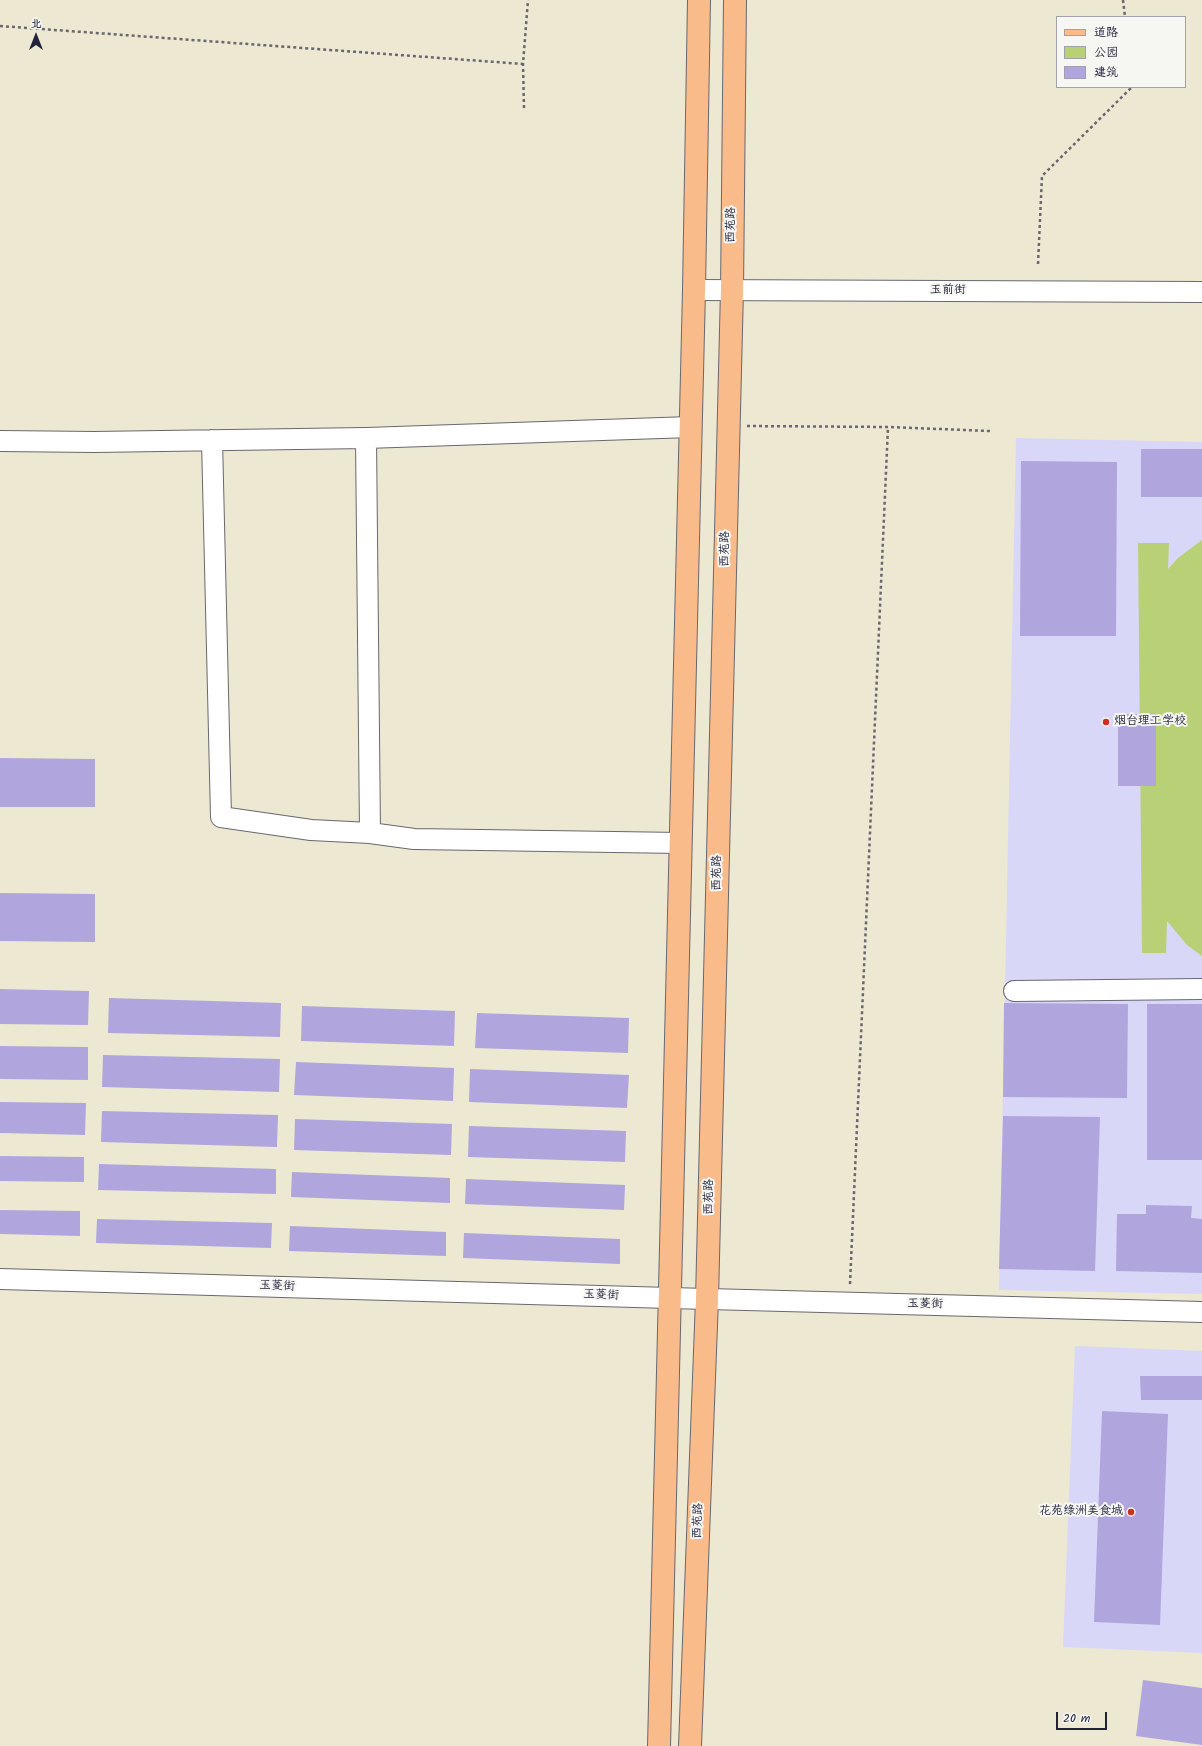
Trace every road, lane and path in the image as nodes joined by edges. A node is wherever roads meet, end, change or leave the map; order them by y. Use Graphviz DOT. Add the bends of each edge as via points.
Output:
graph roads {
  1 [pos="528,0"];
  2 [pos="699,0"];
  3 [pos="735,0"];
  4 [pos="1123,0"];
  5 [pos="1125,16"];
  6 [pos="0,26"];
  7 [pos="523,64"];
  8 [pos="1131,88"];
  9 [pos="524,108"];
  10 [pos="1038,264"];
  11 [pos="694,290"];
  12 [pos="732,290"];
  13 [pos="1202,292"];
  14 [pos="728,426"];
  15 [pos="691,427"];
  16 [pos="888,427"];
  17 [pos="990,431"];
  18 [pos="366,438"];
  19 [pos="212,440"];
  20 [pos="0,441"];
  21 [pos="370,833"];
  22 [pos="681,843"];
  23 [pos="1202,988"];
  24 [pos="1014,990"];
  25 [pos="0,1279"];
  26 [pos="670,1298"];
  27 [pos="707,1299"];
  28 [pos="849,1303"];
  29 [pos="1202,1312"];
  30 [pos="659,1746"];
  31 [pos="690,1746"];
  1 -- 7 [label="path"];
  2 -- 11 [label="main road"];
  3 -- 12 [label="main road, 西苑路"];
  4 -- 5 [label="path"];
  6 -- 7 [label="path"];
  7 -- 9 [label="path"];
  8 -- 10 [label="path" via="1042,176"];
  11 -- 12 [label="street, 玉前街"];
  11 -- 15 [label="main road"];
  12 -- 13 [label="street, 玉前街"];
  12 -- 14 [label="main road, 西苑路"];
  14 -- 16 [label="path"];
  14 -- 27 [label="main road, 西苑路"];
  15 -- 18 [label="street"];
  15 -- 22 [label="main road"];
  16 -- 17 [label="path"];
  16 -- 28 [label="path"];
  18 -- 19 [label="street"];
  18 -- 21 [label="street"];
  19 -- 20 [label="street"];
  19 -- 21 [label="street" via="221,817 311,830"];
  21 -- 22 [label="street" via="414,839"];
  22 -- 26 [label="main road"];
  23 -- 24 [label="street"];
  25 -- 26 [label="street, 玉菱街"];
  26 -- 27 [label="street, 玉菱街"];
  26 -- 30 [label="main road"];
  27 -- 28 [label="street, 玉菱街"];
  27 -- 31 [label="main road, 西苑路"];
  28 -- 29 [label="street, 玉菱街"];
}
